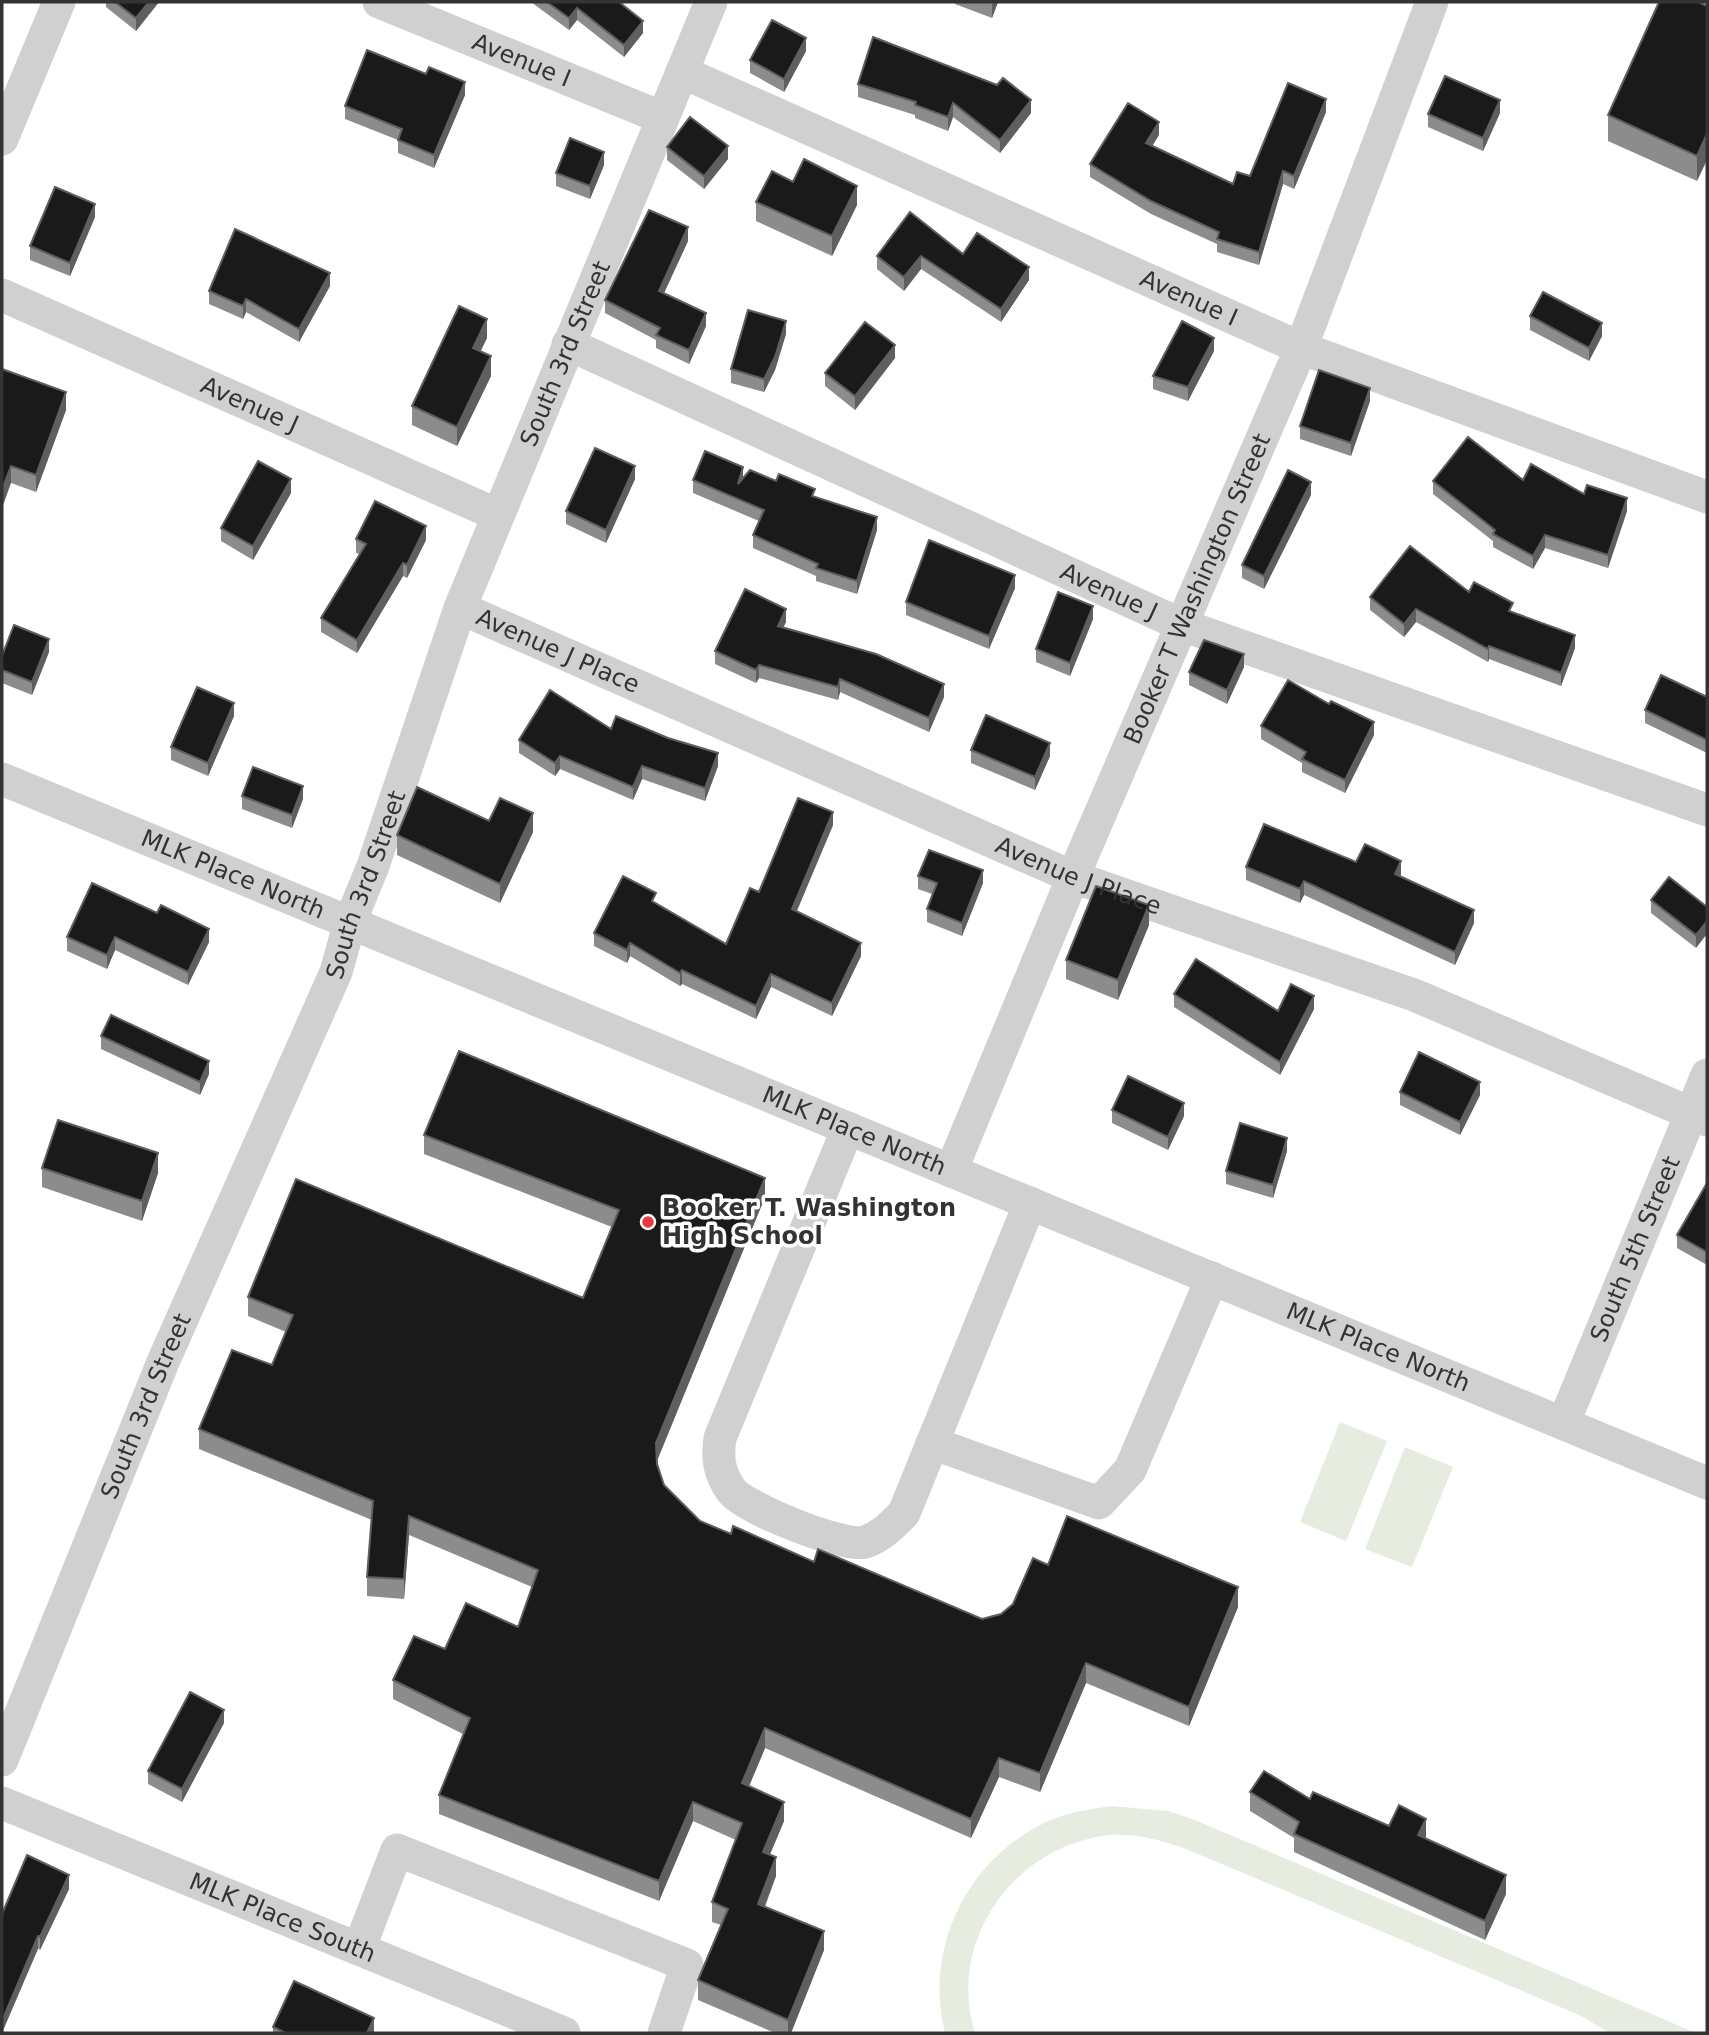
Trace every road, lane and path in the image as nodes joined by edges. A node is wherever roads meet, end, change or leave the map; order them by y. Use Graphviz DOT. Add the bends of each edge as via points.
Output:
graph roads {
  1 [pos="60,2"];
  2 [pos="379,2"];
  3 [pos="711,2"];
  4 [pos="1432,2"];
  5 [pos="682,72"];
  6 [pos="663,118"];
  7 [pos="2,139"];
  8 [pos="2,295"];
  9 [pos="568,344"];
  10 [pos="1301,348"];
  11 [pos="1707,497"];
  12 [pos="498,515"];
  13 [pos="460,608"];
  14 [pos="1182,625"];
  15 [pos="2,779"];
  16 [pos="1707,810"];
  17 [pos="1073,877"];
  18 [pos="350,922"];
  19 [pos="1707,1075"];
  20 [pos="1699,1116"];
  21 [pos="848,1128"];
  22 [pos="951,1171"];
  23 [pos="1030,1203"];
  24 [pos="1212,1278"];
  25 [pos="1564,1422"];
  26 [pos="932,1443"];
  27 [pos="1707,1483"];
  28 [pos="2,1760"];
  29 [pos="2,1803"];
  30 [pos="359,1949"];
  31 [pos="512,2023"];
  32 [pos="564,2033"];
  33 [pos="664,2033"];
  1 -- 7 [label="street"];
  2 -- 6 [label="street, Avenue I"];
  3 -- 5 [label="street, South 3rd Street"];
  4 -- 10 [label="street, Booker T Washington Street"];
  5 -- 6 [label="street, South 3rd Street"];
  5 -- 10 [label="street, Avenue I"];
  6 -- 9 [label="street, South 3rd Street"];
  8 -- 12 [label="street, Avenue J"];
  9 -- 12 [label="street, South 3rd Street"];
  9 -- 14 [label="street, Avenue J"];
  10 -- 11 [label="street, Avenue I"];
  10 -- 14 [label="street, Booker T Washington Street"];
  12 -- 13 [label="street, South 3rd Street"];
  13 -- 17 [label="street, Avenue J Place"];
  13 -- 18 [label="street, South 3rd Street"];
  14 -- 16 [label="street, Avenue J"];
  14 -- 17 [label="street, Booker T Washington Street"];
  15 -- 18 [label="street, MLK Place North"];
  17 -- 20 [label="street, Avenue J Place" via="1414,995"];
  17 -- 22 [label="street, Booker T Washington Street"];
  18 -- 21 [label="street, MLK Place North"];
  18 -- 28 [label="street, South 3rd Street" via="336,972 163,1362"];
  19 -- 20 [label="street, South 5th Street"];
  20 -- 25 [label="street, South 5th Street"];
  21 -- 22 [label="street, MLK Place North"];
  21 -- 26 [label="street" via="720,1438 722,1474 732,1492 749,1505 841,1541 862,1543 884,1533 904,1513"];
  22 -- 23 [label="street, MLK Place North"];
  23 -- 24 [label="street, MLK Place North"];
  23 -- 26 [label="street"];
  24 -- 25 [label="street, MLK Place North"];
  24 -- 26 [label="street" via="1130,1470 1099,1503"];
  25 -- 27 [label="street, MLK Place North"];
  29 -- 30 [label="street, MLK Place South"];
  30 -- 31 [label="street, MLK Place South"];
  30 -- 33 [label="street" via="397,1850 687,1965"];
  31 -- 32 [label="street, MLK Place South"];
}
